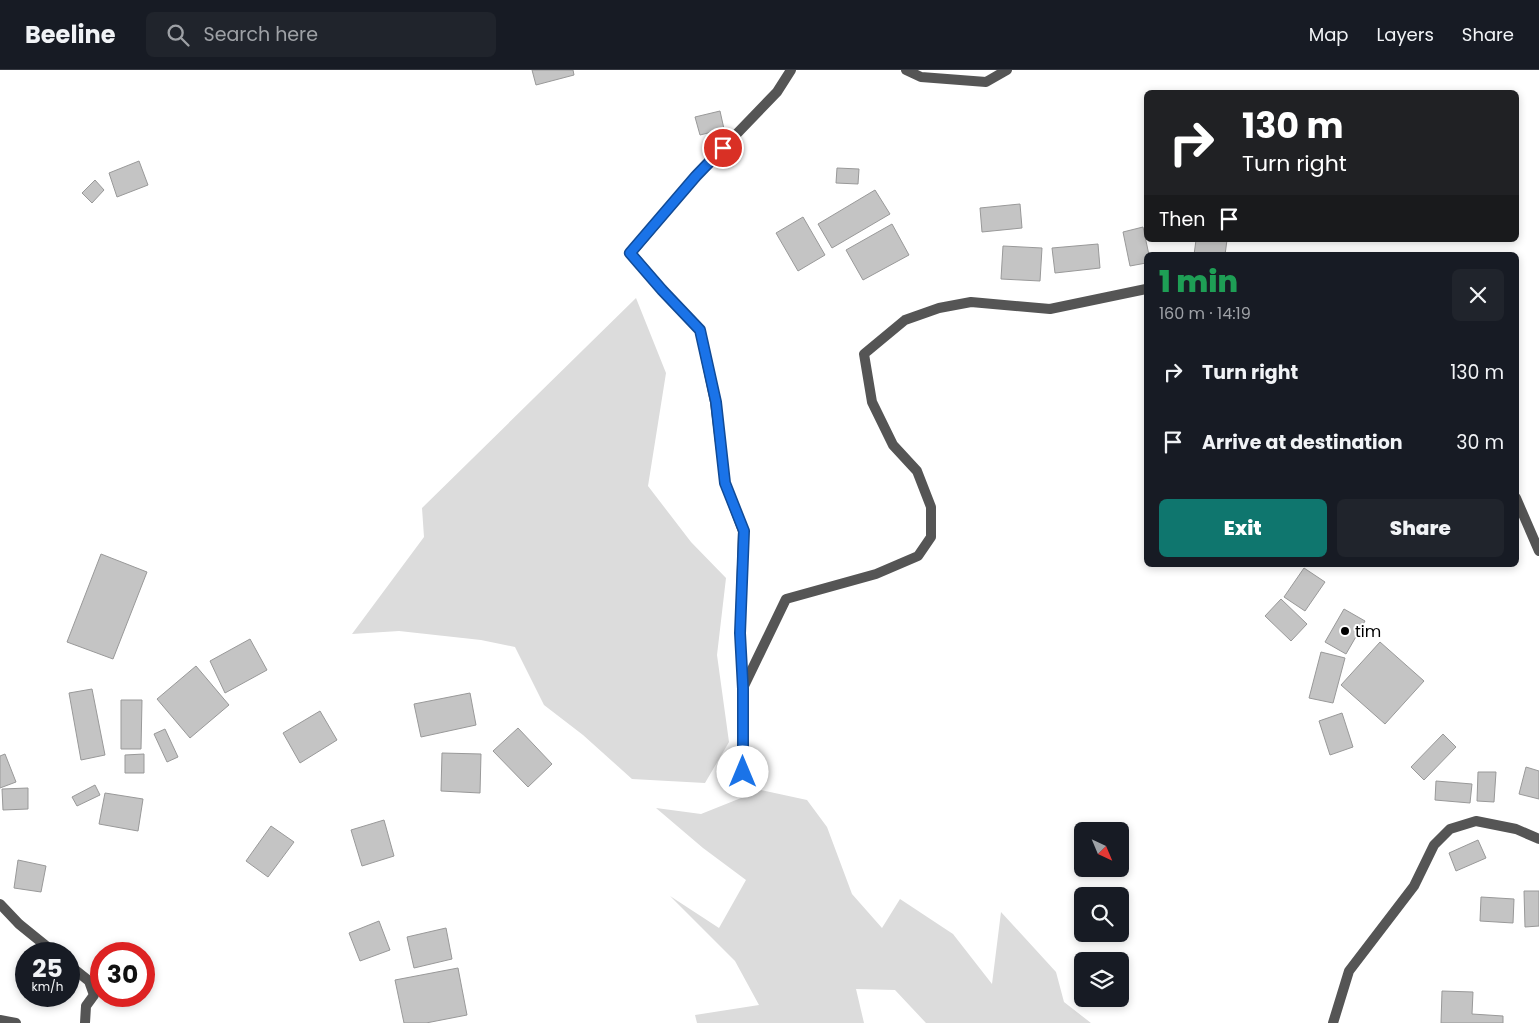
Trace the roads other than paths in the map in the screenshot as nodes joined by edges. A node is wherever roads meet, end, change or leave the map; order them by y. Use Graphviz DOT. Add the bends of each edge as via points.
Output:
graph roads {
  1 [pos="791,70"];
  2 [pos="906,70"];
  3 [pos="1007,70"];
  4 [pos="1144,289"];
  5 [pos="1519,505"];
  6 [pos="1539,551"];
  7 [pos="743,689"];
  8 [pos="743,772"];
  9 [pos="1539,839"];
  10 [pos="0,904"];
  11 [pos="41,942"];
  12 [pos="80,974"];
  13 [pos="0,1020"];
  14 [pos="16,1023"];
  15 [pos="85,1023"];
  16 [pos="1332,1023"];
  1 -- 7 [label="street" via="777,92 696,176 630,253 700,330 716,402 725,483 744,531 740,633"];
  2 -- 3 [label="street" via="921,77 986,82"];
  4 -- 7 [label="street" via="1050,308 971,302 939,308 905,320 864,354 872,402 893,445 917,471 931,507 931,537 918,556 876,574 786,598"];
  5 -- 6 [label="street"];
  7 -- 8 [label="street"];
  9 -- 16 [label="street" via="1516,829 1476,821 1450,829 1434,845 1414,886 1349,971"];
  10 -- 11 [label="street"];
  12 -- 15 [label="street" via="89,981 94,995 86,1006"];
  13 -- 14 [label="street"];
}
